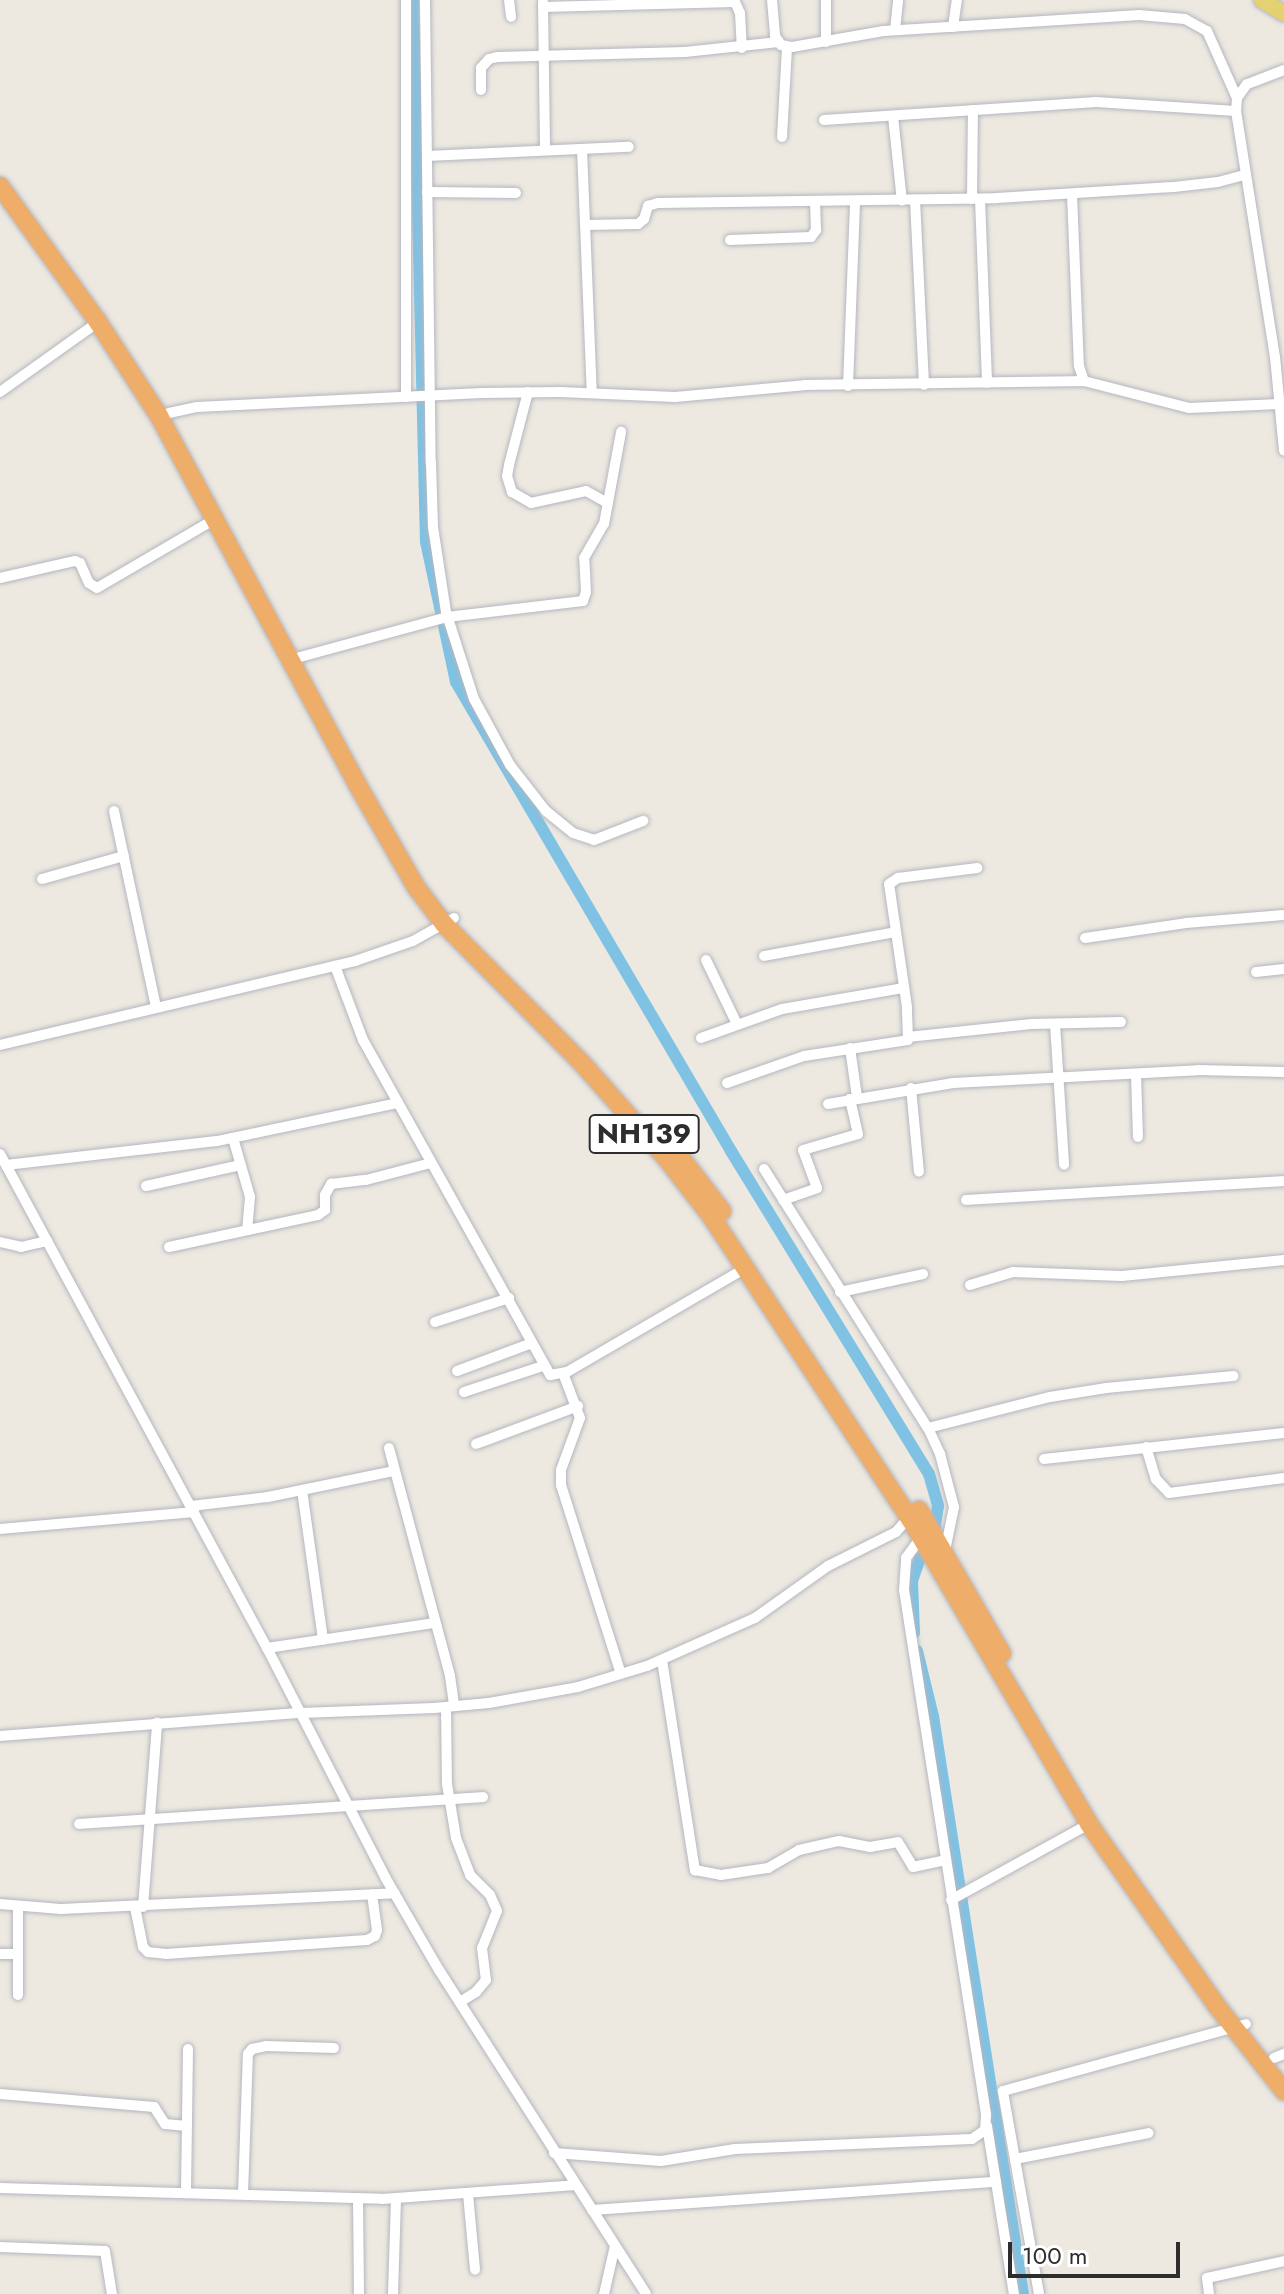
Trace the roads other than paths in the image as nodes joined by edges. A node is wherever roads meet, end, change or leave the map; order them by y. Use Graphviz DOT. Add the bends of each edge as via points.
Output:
graph roads {
  1 [pos="406,0"];
  2 [pos="425,0"];
  3 [pos="509,0"];
  4 [pos="772,0"];
  5 [pos="826,0"];
  6 [pos="898,0"];
  7 [pos="957,0"];
  8 [pos="1262,0"];
  9 [pos="543,3"];
  10 [pos="1284,13"];
  11 [pos="511,17"];
  12 [pos="953,27"];
  13 [pos="895,30"];
  14 [pos="416,41"];
  15 [pos="826,42"];
  16 [pos="782,44"];
  17 [pos="742,48"];
  18 [pos="543,55"];
  19 [pos="1284,70"];
  20 [pos="481,90"];
  21 [pos="1237,98"];
  22 [pos="973,110"];
  23 [pos="1236,111"];
  24 [pos="893,116"];
  25 [pos="824,120"];
  26 [pos="782,137"];
  27 [pos="629,147"];
  28 [pos="582,149"];
  29 [pos="545,150"];
  30 [pos="427,156"];
  31 [pos="0,172"];
  32 [pos="1245,175"];
  33 [pos="0,186"];
  34 [pos="427,192"];
  35 [pos="516,193"];
  36 [pos="1072,194"];
  37 [pos="976,199"];
  38 [pos="915,200"];
  39 [pos="815,201"];
  40 [pos="855,201"];
  41 [pos="902,201"];
  42 [pos="585,225"];
  43 [pos="730,240"];
  44 [pos="98,322"];
  45 [pos="1084,381"];
  46 [pos="987,383"];
  47 [pos="924,385"];
  48 [pos="848,386"];
  49 [pos="0,392"];
  50 [pos="528,392"];
  51 [pos="592,393"];
  52 [pos="431,396"];
  53 [pos="406,397"];
  54 [pos="1279,404"];
  55 [pos="169,413"];
  56 [pos="621,432"];
  57 [pos="1284,451"];
  58 [pos="608,503"];
  59 [pos="217,518"];
  60 [pos="0,578"];
  61 [pos="447,617"];
  62 [pos="295,658"];
  63 [pos="114,811"];
  64 [pos="643,821"];
  65 [pos="124,856"];
  66 [pos="977,868"];
  67 [pos="42,879"];
  68 [pos="1284,915"];
  69 [pos="449,921"];
  70 [pos="896,932"];
  71 [pos="1085,938"];
  72 [pos="764,956"];
  73 [pos="706,960"];
  74 [pos="335,966"];
  75 [pos="1284,969"];
  76 [pos="1256,972"];
  77 [pos="904,988"];
  78 [pos="156,1007"];
  79 [pos="1121,1022"];
  80 [pos="737,1024"];
  81 [pos="1055,1024"];
  82 [pos="908,1037"];
  83 [pos="701,1038"];
  84 [pos="0,1045"];
  85 [pos="850,1048"];
  86 [pos="1284,1072"];
  87 [pos="1136,1074"];
  88 [pos="1057,1079"];
  89 [pos="727,1083"];
  90 [pos="911,1088"];
  91 [pos="854,1098"];
  92 [pos="398,1103"];
  93 [pos="828,1104"];
  94 [pos="1138,1137"];
  95 [pos="233,1138"];
  96 [pos="0,1154"];
  97 [pos="431,1163"];
  98 [pos="6,1165"];
  99 [pos="241,1165"];
  100 [pos="1064,1165"];
  101 [pos="764,1169"];
  102 [pos="919,1172"];
  103 [pos="1284,1181"];
  104 [pos="146,1186"];
  105 [pos="783,1200"];
  106 [pos="966,1200"];
  107 [pos="247,1230"];
  108 [pos="47,1241"];
  109 [pos="0,1242"];
  110 [pos="169,1247"];
  111 [pos="1284,1260"];
  112 [pos="746,1268"];
  113 [pos="923,1274"];
  114 [pos="970,1285"];
  115 [pos="840,1292"];
  116 [pos="509,1298"];
  117 [pos="435,1322"];
  118 [pos="532,1343"];
  119 [pos="543,1366"];
  120 [pos="457,1371"];
  121 [pos="563,1373"];
  122 [pos="1233,1376"];
  123 [pos="464,1392"];
  124 [pos="578,1406"];
  125 [pos="928,1428"];
  126 [pos="1284,1433"];
  127 [pos="476,1444"];
  128 [pos="1146,1447"];
  129 [pos="389,1448"];
  130 [pos="1044,1459"];
  131 [pos="394,1471"];
  132 [pos="1284,1478"];
  133 [pos="302,1490"];
  134 [pos="192,1509"];
  135 [pos="913,1512"];
  136 [pos="0,1529"];
  137 [pos="921,1537"];
  138 [pos="945,1551"];
  139 [pos="435,1623"];
  140 [pos="323,1640"];
  141 [pos="267,1648"];
  142 [pos="662,1660"];
  143 [pos="621,1674"];
  144 [pos="450,1707"];
  145 [pos="301,1713"];
  146 [pos="157,1723"];
  147 [pos="0,1736"];
  148 [pos="483,1797"];
  149 [pos="449,1799"];
  150 [pos="347,1803"];
  151 [pos="150,1818"];
  152 [pos="79,1824"];
  153 [pos="1089,1824"];
  154 [pos="1118,1858"];
  155 [pos="945,1860"];
  156 [pos="395,1893"];
  157 [pos="372,1894"];
  158 [pos="956,1897"];
  159 [pos="0,1904"];
  160 [pos="18,1906"];
  161 [pos="139,1907"];
  162 [pos="0,1954"];
  163 [pos="18,1954"];
  164 [pos="18,1995"];
  165 [pos="460,2002"];
  166 [pos="1240,2026"];
  167 [pos="334,2048"];
  168 [pos="188,2049"];
  169 [pos="1281,2061"];
  170 [pos="1003,2091"];
  171 [pos="1284,2091"];
  172 [pos="0,2094"];
  173 [pos="983,2094"];
  174 [pos="987,2124"];
  175 [pos="187,2126"];
  176 [pos="1149,2133"];
  177 [pos="554,2153"];
  178 [pos="1015,2159"];
  179 [pos="996,2182"];
  180 [pos="575,2185"];
  181 [pos="0,2188"];
  182 [pos="186,2192"];
  183 [pos="243,2194"];
  184 [pos="468,2194"];
  185 [pos="358,2198"];
  186 [pos="396,2199"];
  187 [pos="592,2210"];
  188 [pos="615,2246"];
  189 [pos="0,2247"];
  190 [pos="1284,2261"];
  191 [pos="475,2270"];
  192 [pos="112,2294"];
  193 [pos="359,2294"];
  194 [pos="393,2294"];
  195 [pos="604,2294"];
  196 [pos="646,2294"];
  197 [pos="1014,2294"];
  198 [pos="1039,2294"];
  199 [pos="1209,2294"];
  1 -- 14 [label="street"];
  2 -- 14 [label="street"];
  3 -- 11 [label="street"];
  4 -- 16 [label="street"];
  5 -- 15 [label="street"];
  6 -- 13 [label="street"];
  7 -- 12 [label="street"];
  8 -- 10 [label="main road"];
  9 -- 17 [label="street" via="735,2"];
  9 -- 18 [label="street"];
  12 -- 13 [label="street"];
  12 -- 21 [label="street" via="1139,15 1185,19 1207,31"];
  13 -- 15 [label="street"];
  14 -- 30 [label="street"];
  14 -- 53 [label="street"];
  15 -- 16 [label="street"];
  16 -- 17 [label="street"];
  16 -- 26 [label="street"];
  17 -- 18 [label="street"];
  18 -- 20 [label="street" via="489,59 481,68"];
  18 -- 29 [label="street"];
  19 -- 21 [label="street" via="1247,84"];
  21 -- 23 [label="street"];
  22 -- 23 [label="street" via="1096,102"];
  22 -- 24 [label="street"];
  22 -- 37 [label="street"];
  23 -- 32 [label="street"];
  24 -- 25 [label="street"];
  24 -- 41 [label="street"];
  27 -- 28 [label="street"];
  28 -- 29 [label="street"];
  28 -- 42 [label="street"];
  29 -- 30 [label="street"];
  30 -- 34 [label="street"];
  31 -- 55 [label="highway, NH139" via="114,326"];
  32 -- 36 [label="street" via="1208,184"];
  32 -- 54 [label="street"];
  33 -- 44 [label="highway, NH139"];
  34 -- 35 [label="street"];
  34 -- 52 [label="street"];
  36 -- 37 [label="street"];
  36 -- 45 [label="street" via="1079,366"];
  37 -- 38 [label="street"];
  37 -- 46 [label="street"];
  38 -- 41 [label="street"];
  38 -- 47 [label="street"];
  39 -- 40 [label="street"];
  39 -- 42 [label="street" via="658,203 648,206 638,224"];
  39 -- 43 [label="street" via="816,230 811,237"];
  40 -- 41 [label="street"];
  40 -- 48 [label="street"];
  42 -- 51 [label="street"];
  44 -- 49 [label="street"];
  44 -- 59 [label="highway, NH139"];
  45 -- 46 [label="street"];
  45 -- 54 [label="street" via="1189,408"];
  46 -- 47 [label="street"];
  47 -- 48 [label="street"];
  48 -- 51 [label="street" via="675,397"];
  50 -- 51 [label="street"];
  50 -- 52 [label="street"];
  50 -- 58 [label="street" via="507,476 512,492 531,503 586,491"];
  52 -- 53 [label="street"];
  52 -- 61 [label="street" via="433,527"];
  53 -- 55 [label="street" via="197,407"];
  54 -- 57 [label="street"];
  55 -- 62 [label="highway, NH139"];
  56 -- 58 [label="street"];
  58 -- 61 [label="street" via="601,532 584,558 583,601"];
  59 -- 60 [label="street" via="97,588 75,561"];
  59 -- 62 [label="highway, NH139"];
  61 -- 62 [label="street"];
  61 -- 64 [label="street" via="474,699 510,765 546,811 573,833 594,840"];
  62 -- 69 [label="highway, NH139" via="388,841"];
  63 -- 65 [label="street"];
  65 -- 67 [label="street"];
  65 -- 78 [label="street"];
  66 -- 70 [label="street" via="891,881"];
  68 -- 71 [label="street"];
  69 -- 74 [label="street" via="413,941"];
  69 -- 112 [label="highway, NH139" via="666,1158"];
  69 -- 135 [label="highway, NH139" via="588,1052 702,1183"];
  70 -- 72 [label="street"];
  70 -- 77 [label="street"];
  73 -- 80 [label="street"];
  74 -- 78 [label="street"];
  74 -- 92 [label="street" via="359,1033"];
  75 -- 76 [label="street"];
  77 -- 80 [label="street" via="782,1009"];
  77 -- 82 [label="street"];
  78 -- 84 [label="street"];
  79 -- 81 [label="street"];
  80 -- 83 [label="street"];
  81 -- 82 [label="street"];
  81 -- 88 [label="street"];
  82 -- 85 [label="street"];
  85 -- 89 [label="street" via="783,1061"];
  85 -- 91 [label="street"];
  86 -- 87 [label="street"];
  87 -- 88 [label="street"];
  87 -- 94 [label="street"];
  88 -- 90 [label="street"];
  88 -- 100 [label="street"];
  90 -- 91 [label="street"];
  90 -- 102 [label="street"];
  91 -- 93 [label="street"];
  91 -- 105 [label="street" via="858,1134 803,1150 817,1188"];
  92 -- 95 [label="street"];
  92 -- 97 [label="street"];
  95 -- 98 [label="street"];
  95 -- 99 [label="street"];
  96 -- 98 [label="street"];
  97 -- 107 [label="street" via="331,1184 323,1213"];
  97 -- 116 [label="street"];
  98 -- 108 [label="street"];
  99 -- 104 [label="street"];
  99 -- 107 [label="street" via="250,1197"];
  101 -- 105 [label="street"];
  103 -- 106 [label="street"];
  105 -- 115 [label="street"];
  107 -- 110 [label="street"];
  108 -- 109 [label="street" via="21,1247"];
  108 -- 134 [label="street"];
  111 -- 114 [label="street" via="1122,1276 1013,1272"];
  112 -- 121 [label="street"];
  112 -- 135 [label="highway, NH139"];
  113 -- 115 [label="street"];
  115 -- 125 [label="street"];
  116 -- 117 [label="street"];
  116 -- 118 [label="street"];
  118 -- 119 [label="street"];
  118 -- 120 [label="street"];
  119 -- 121 [label="street" via="550,1375"];
  119 -- 123 [label="street"];
  121 -- 124 [label="street"];
  122 -- 125 [label="street" via="1064,1395"];
  124 -- 127 [label="street"];
  124 -- 143 [label="street" via="579,1426 561,1470 561,1485"];
  125 -- 138 [label="street" via="953,1494 953,1524"];
  126 -- 128 [label="street"];
  128 -- 130 [label="street"];
  128 -- 132 [label="street" via="1156,1479 1169,1493"];
  129 -- 131 [label="street"];
  131 -- 133 [label="street"];
  131 -- 139 [label="street"];
  133 -- 134 [label="street"];
  133 -- 140 [label="street"];
  134 -- 136 [label="street"];
  134 -- 141 [label="street"];
  135 -- 137 [label="highway, NH139"];
  135 -- 138 [label="highway, NH139"];
  135 -- 142 [label="street" via="896,1532 828,1566 755,1618"];
  137 -- 153 [label="highway, NH139"];
  137 -- 155 [label="street" via="906,1558 904,1590"];
  138 -- 154 [label="highway, NH139"];
  139 -- 140 [label="street"];
  139 -- 144 [label="street" via="450,1676"];
  140 -- 141 [label="street"];
  141 -- 145 [label="street"];
  142 -- 143 [label="street"];
  142 -- 155 [label="street" via="695,1870 721,1875 768,1868 799,1850 839,1841 870,1847 898,1842 913,1867"];
  143 -- 144 [label="street" via="555,1692"];
  144 -- 145 [label="street"];
  144 -- 149 [label="street"];
  145 -- 146 [label="street"];
  145 -- 150 [label="street"];
  146 -- 147 [label="street"];
  146 -- 151 [label="street"];
  148 -- 149 [label="street"];
  149 -- 150 [label="street"];
  149 -- 165 [label="street" via="466,1867 497,1911 482,1948 486,1980"];
  150 -- 151 [label="street"];
  150 -- 156 [label="street"];
  151 -- 152 [label="street"];
  151 -- 161 [label="street"];
  153 -- 154 [label="highway, NH139"];
  153 -- 158 [label="street"];
  154 -- 166 [label="highway, NH139"];
  155 -- 158 [label="street"];
  156 -- 157 [label="street"];
  156 -- 165 [label="street"];
  157 -- 161 [label="street"];
  157 -- 161 [label="street" via="377,1930 367,1940 156,1955 143,1947"];
  158 -- 173 [label="street"];
  159 -- 160 [label="street"];
  160 -- 161 [label="street"];
  160 -- 163 [label="street"];
  162 -- 163 [label="street"];
  163 -- 164 [label="street"];
  165 -- 177 [label="street"];
  166 -- 169 [label="highway, NH139"];
  166 -- 170 [label="street"];
  166 -- 171 [label="highway, NH139"];
  167 -- 183 [label="street" via="266,2046 248,2054"];
  168 -- 175 [label="street"];
  170 -- 173 [label="street"];
  170 -- 178 [label="street"];
  172 -- 175 [label="street" via="154,2107 165,2124"];
  173 -- 174 [label="street"];
  174 -- 177 [label="street" via="980,2137 972,2139 735,2149 676,2160"];
  174 -- 179 [label="street"];
  175 -- 182 [label="street"];
  176 -- 178 [label="street"];
  177 -- 180 [label="street"];
  178 -- 198 [label="street"];
  179 -- 187 [label="street"];
  179 -- 197 [label="street"];
  180 -- 184 [label="street"];
  180 -- 187 [label="street"];
  181 -- 182 [label="street"];
  182 -- 183 [label="street"];
  183 -- 185 [label="street"];
  184 -- 186 [label="street"];
  184 -- 191 [label="street"];
  185 -- 186 [label="street"];
  185 -- 193 [label="street"];
  186 -- 194 [label="street"];
  187 -- 188 [label="street"];
  188 -- 195 [label="street"];
  188 -- 196 [label="street"];
  189 -- 192 [label="street" via="105,2251"];
  190 -- 199 [label="street" via="1207,2278"];
}
